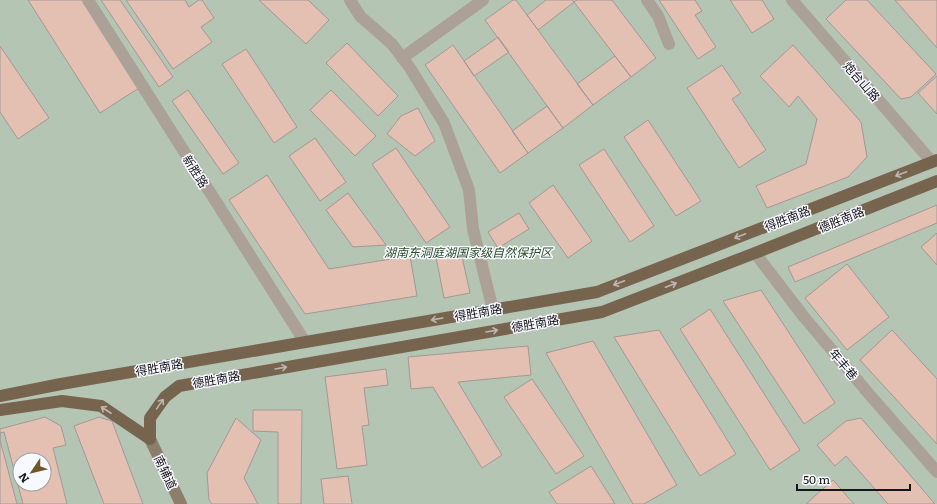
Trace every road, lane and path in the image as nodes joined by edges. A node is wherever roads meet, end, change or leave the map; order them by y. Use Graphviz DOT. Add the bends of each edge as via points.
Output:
graph roads {
  1 [pos="88,0"];
  2 [pos="350,0"];
  3 [pos="483,0"];
  4 [pos="647,0"];
  5 [pos="792,0"];
  6 [pos="669,44"];
  7 [pos="402,58"];
  8 [pos="934,161"];
  9 [pos="937,180"];
  10 [pos="756,253"];
  11 [pos="493,310"];
  12 [pos="305,342"];
  13 [pos="0,396"];
  14 [pos="0,410"];
  15 [pos="150,439"];
  16 [pos="937,472"];
  17 [pos="181,504"];
  1 -- 12 [label="street, 新胜路"];
  2 -- 7 [label="street" via="360,16 392,44"];
  3 -- 7 [label="street"];
  4 -- 6 [label="street" via="658,16"];
  5 -- 8 [label="street, 炮台山路"];
  7 -- 11 [label="street" via="444,123 469,190 472,229"];
  8 -- 11 [label="main road, 得胜南路, one-way" via="597,292"];
  9 -- 10 [label="main road, 德胜南路"];
  15 -- 10 [label="main road, 德胜南路, one-way" via="150,418 165,397 179,386 602,312"];
  10 -- 16 [label="street, 年丰巷" via="809,322"];
  11 -- 12 [label="main road, 得胜南路, one-way"];
  12 -- 13 [label="main road, 得胜南路"];
  15 -- 14 [label="main road, one-way" via="101,406 62,401"];
  15 -- 17 [label="main road, 南辅道"];
}
